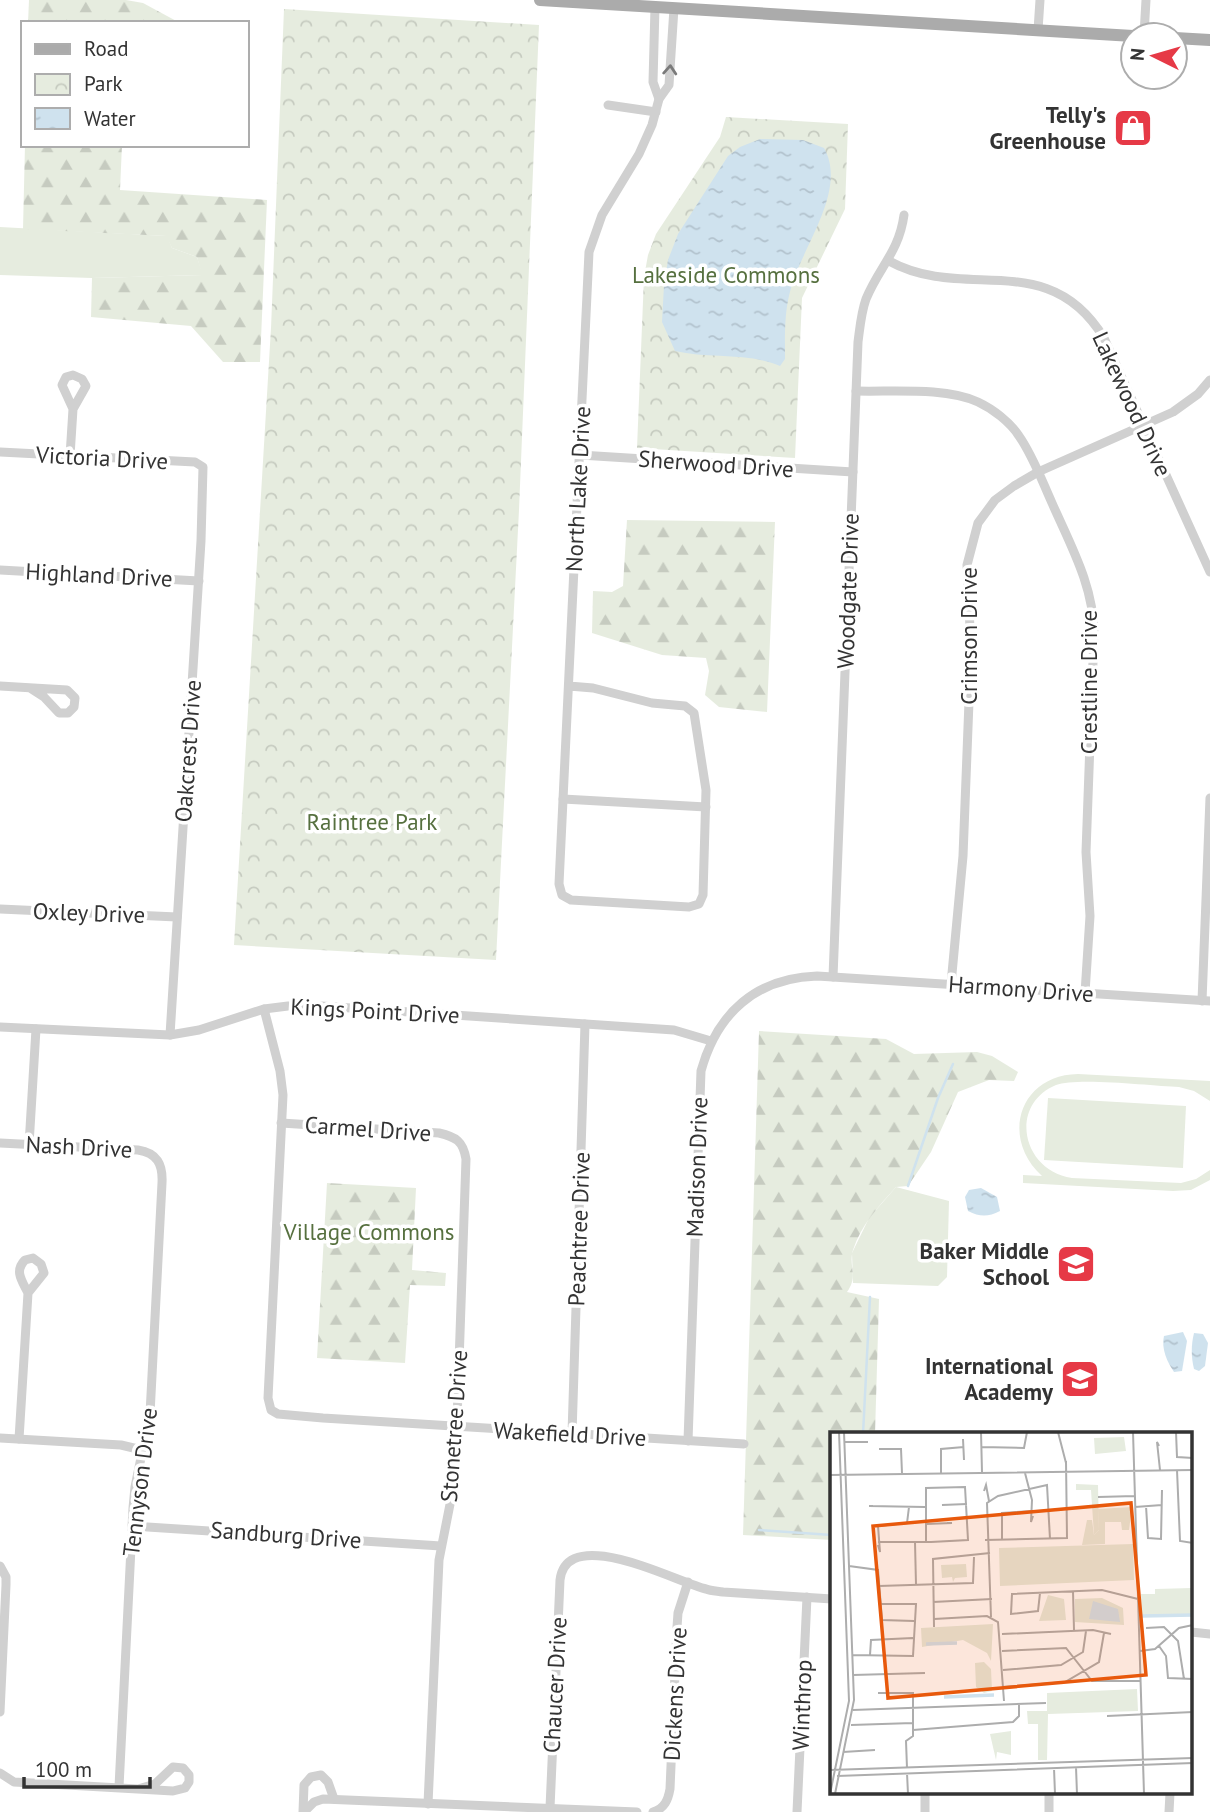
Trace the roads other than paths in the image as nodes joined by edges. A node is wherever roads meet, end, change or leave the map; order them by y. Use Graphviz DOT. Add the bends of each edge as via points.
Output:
graph roads {
  1 [pos="540,0"];
  2 [pos="1040,0"];
  3 [pos="1146,0"];
  4 [pos="655,7"];
  5 [pos="674,8"];
  6 [pos="1145,21"];
  7 [pos="1038,30"];
  8 [pos="1119,35"];
  9 [pos="1189,39"];
  10 [pos="1210,40"];
  11 [pos="659,99"];
  12 [pos="608,105"];
  13 [pos="656,112"];
  14 [pos="904,215"];
  15 [pos="888,261"];
  16 [pos="1210,380"];
  17 [pos="856,391"];
  18 [pos="73,409"];
  19 [pos="1143,425"];
  20 [pos="0,452"];
  21 [pos="580,455"];
  22 [pos="70,456"];
  23 [pos="203,467"];
  24 [pos="853,472"];
  25 [pos="1038,472"];
  26 [pos="0,570"];
  27 [pos="1210,572"];
  28 [pos="199,581"];
  29 [pos="0,686"];
  30 [pos="569,686"];
  31 [pos="30,688"];
  32 [pos="1210,797"];
  33 [pos="563,799"];
  34 [pos="706,807"];
  35 [pos="0,909"];
  36 [pos="177,917"];
  37 [pos="833,977"];
  38 [pos="951,985"];
  39 [pos="1085,993"];
  40 [pos="1206,1001"];
  41 [pos="264,1009"];
  42 [pos="585,1024"];
  43 [pos="0,1027"];
  44 [pos="36,1029"];
  45 [pos="170,1035"];
  46 [pos="711,1041"];
  47 [pos="281,1124"];
  48 [pos="454,1136"];
  49 [pos="0,1143"];
  50 [pos="29,1145"];
  51 [pos="157,1158"];
  52 [pos="28,1293"];
  53 [pos="457,1427"];
  54 [pos="572,1434"];
  55 [pos="0,1438"];
  56 [pos="19,1439"];
  57 [pos="688,1441"];
  58 [pos="744,1444"];
  59 [pos="142,1450"];
  60 [pos="132,1526"];
  61 [pos="441,1546"];
  62 [pos="0,1566"];
  63 [pos="688,1583"];
  64 [pos="807,1597"];
  65 [pos="830,1599"];
  66 [pos="1192,1632"];
  67 [pos="1210,1634"];
  68 [pos="0,1712"];
  69 [pos="1,1775"];
  70 [pos="119,1787"];
  71 [pos="138,1788"];
  72 [pos="925,1794"];
  73 [pos="1049,1794"];
  74 [pos="1170,1794"];
  75 [pos="334,1799"];
  76 [pos="428,1804"];
  77 [pos="550,1808"];
  78 [pos="304,1812"];
  79 [pos="637,1812"];
  80 [pos="653,1812"];
  81 [pos="797,1812"];
  82 [pos="925,1812"];
  83 [pos="1049,1812"];
  84 [pos="1169,1812"];
  1 -- 4 [label="main road"];
  2 -- 7 [label="street"];
  3 -- 6 [label="street"];
  4 -- 5 [label="main road"];
  4 -- 11 [label="street, North Lake Drive" via="653,82"];
  5 -- 7 [label="main road"];
  11 -- 5 [label="street, North Lake Drive, one-way" via="669,85"];
  7 -- 8 [label="main road"];
  9 -- 10 [label="main road"];
  11 -- 13 [label="street, North Lake Drive"];
  12 -- 13 [label="street"];
  13 -- 21 [label="street, North Lake Drive" via="639,154 602,215 589,252"];
  14 -- 15 [label="street, Woodgate Drive"];
  15 -- 17 [label="street, Woodgate Drive" via="863,310"];
  15 -- 19 [label="street, Lakewood Drive" via="927,276 1023,281 1064,296 1096,325"];
  16 -- 19 [label="street, Crimson Drive" via="1186,404"];
  17 -- 24 [label="street, Woodgate Drive"];
  17 -- 25 [label="street, Crestline Drive" via="940,393 979,403 1010,424"];
  18 -- 22 [label="street"];
  19 -- 25 [label="street, Crimson Drive"];
  19 -- 27 [label="street, Lakewood Drive"];
  20 -- 22 [label="street, Victoria Drive"];
  21 -- 24 [label="street, Sherwood Drive"];
  21 -- 30 [label="street, North Lake Drive"];
  22 -- 23 [label="street, Victoria Drive" via="195,462"];
  23 -- 28 [label="street, Oakcrest Drive"];
  24 -- 37 [label="street, Woodgate Drive"];
  25 -- 38 [label="street, Crimson Drive" via="995,500 978,523 967,565 971,650 963,856"];
  25 -- 39 [label="street, Crestline Drive" via="1086,581 1094,623"];
  26 -- 28 [label="street, Highland Drive"];
  28 -- 36 [label="street, Oakcrest Drive"];
  29 -- 31 [label="street"];
  30 -- 33 [label="street, North Lake Drive"];
  30 -- 34 [label="street" via="685,706 694,713"];
  31 -- 31 [label="street" via="67,690 75,698 74,707 59,713"];
  32 -- 40 [label="street"];
  33 -- 34 [label="street"];
  33 -- 34 [label="street, North Lake Drive" via="562,895 571,900 689,907 699,904 703,895"];
  35 -- 36 [label="street, Oxley Drive"];
  36 -- 45 [label="street, Oakcrest Drive"];
  37 -- 38 [label="street, Harmony Drive"];
  37 -- 46 [label="street, Madison Drive" via="799,978 768,986 734,1010"];
  38 -- 39 [label="street, Harmony Drive"];
  39 -- 40 [label="street, Harmony Drive"];
  41 -- 42 [label="street, Kings Point Drive" via="321,1006"];
  41 -- 45 [label="street, Kings Point Drive"];
  41 -- 47 [label="street" via="281,1071"];
  42 -- 46 [label="street, Kings Point Drive" via="680,1031"];
  42 -- 54 [label="street, Peachtree Drive"];
  43 -- 44 [label="street, Kings Point Drive"];
  44 -- 45 [label="street, Kings Point Drive"];
  44 -- 50 [label="street"];
  46 -- 57 [label="street, Madison Drive" via="699,1089"];
  47 -- 48 [label="street, Carmel Drive"];
  47 -- 53 [label="street, Wakefield Drive" via="271,1410 287,1415"];
  48 -- 53 [label="street, Stonetree Drive" via="466,1159"];
  49 -- 50 [label="street, Nash Drive"];
  50 -- 51 [label="street, Nash Drive" via="138,1150"];
  51 -- 59 [label="street, Tennyson Drive" via="162,1184 150,1414"];
  52 -- 56 [label="street"];
  53 -- 54 [label="street, Wakefield Drive"];
  53 -- 61 [label="street, Stonetree Drive" via="454,1488"];
  54 -- 57 [label="street, Wakefield Drive"];
  55 -- 56 [label="street"];
  56 -- 59 [label="street"];
  57 -- 58 [label="street, Wakefield Drive"];
  59 -- 60 [label="street, Tennyson Drive"];
  60 -- 61 [label="street, Sandburg Drive"];
  60 -- 70 [label="street, Tennyson Drive"];
  61 -- 76 [label="street, Stonetree Drive"];
  62 -- 68 [label="street" via="6,1585"];
  63 -- 64 [label="street" via="723,1592"];
  63 -- 77 [label="street, Chaucer Drive" via="615,1558 583,1556 565,1563 559,1580"];
  63 -- 80 [label="street, Dickens Drive" via="678,1613 670,1789 664,1806"];
  64 -- 65 [label="street"];
  64 -- 81 [label="street, Winthrop"];
  66 -- 67 [label="street"];
  69 -- 70 [label="street" via="23,1783"];
  70 -- 71 [label="street"];
  71 -- 71 [label="street" via="155,1784 173,1767 183,1768 189,1775 187,1785 178,1791"];
  72 -- 82 [label="street"];
  73 -- 83 [label="street"];
  74 -- 84 [label="street"];
  75 -- 76 [label="street"];
  75 -- 78 [label="street" via="314,1802"];
  75 -- 78 [label="street" via="321,1775 311,1777 304,1785"];
  76 -- 77 [label="street"];
  77 -- 79 [label="street"];
}
